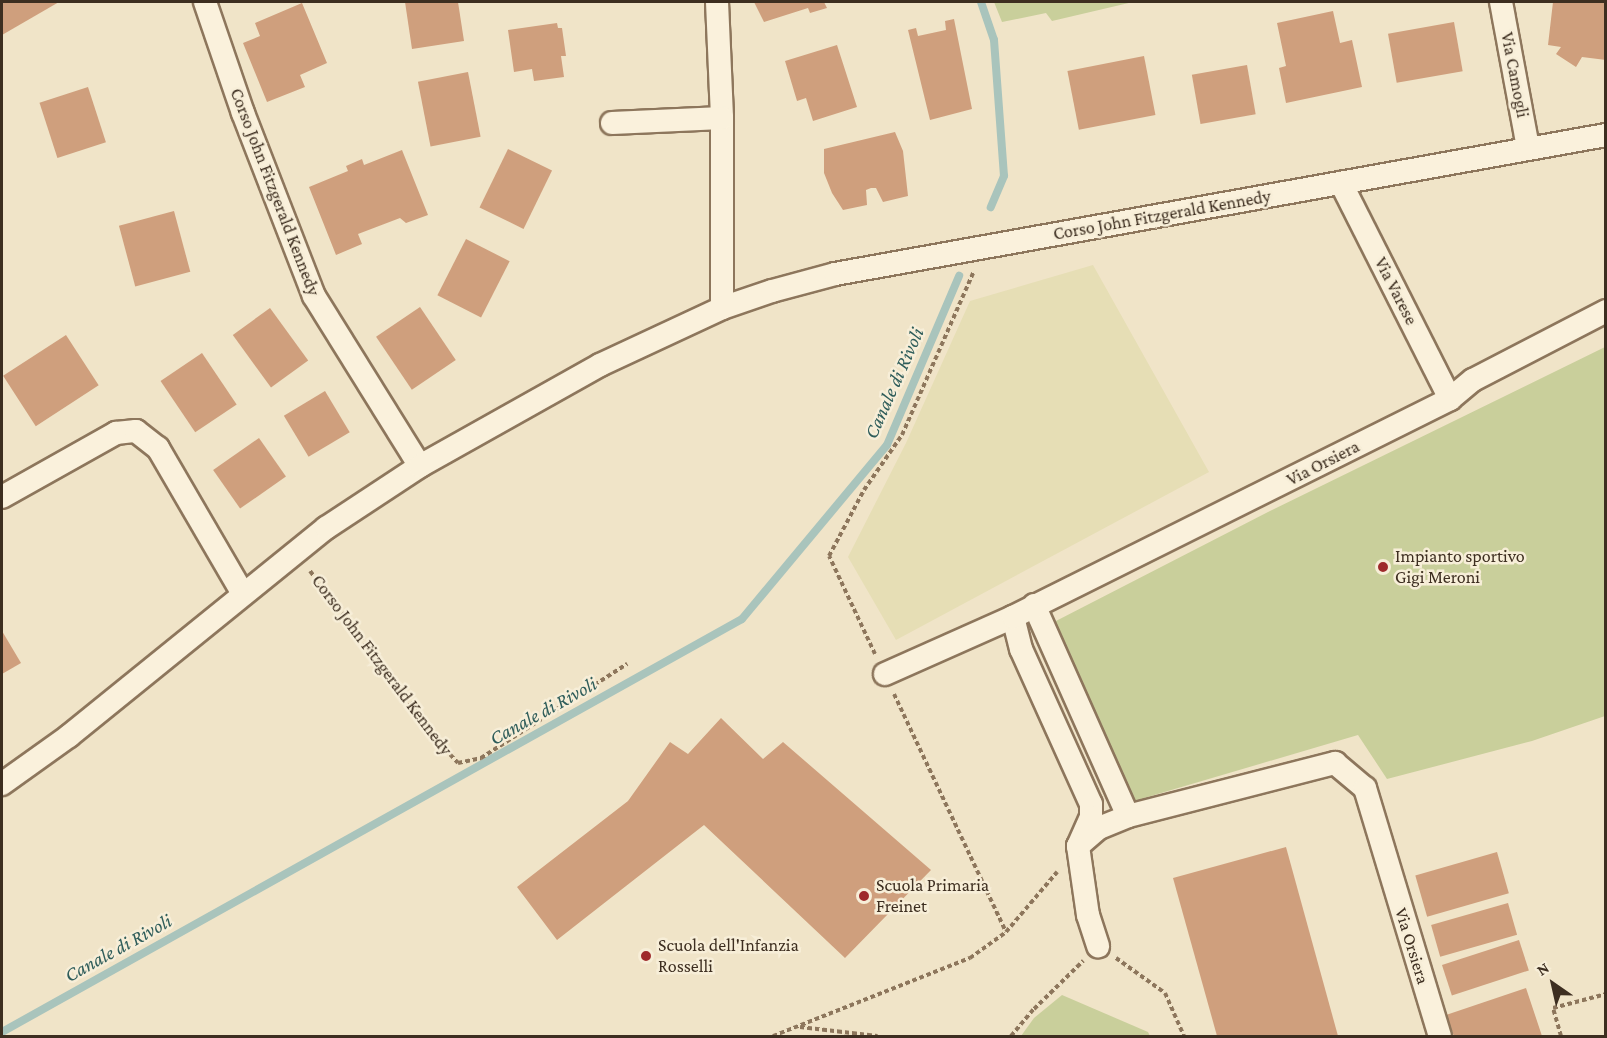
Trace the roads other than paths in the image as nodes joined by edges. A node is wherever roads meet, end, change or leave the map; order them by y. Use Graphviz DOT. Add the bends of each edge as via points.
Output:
graph roads {
  1 [pos="205,2"];
  2 [pos="717,2"];
  3 [pos="1501,2"];
  4 [pos="722,118"];
  5 [pos="612,123"];
  6 [pos="1605,135"];
  7 [pos="1528,148"];
  8 [pos="1341,183"];
  9 [pos="722,308"];
  10 [pos="1605,311"];
  11 [pos="1450,399"];
  12 [pos="420,466"];
  13 [pos="2,497"];
  14 [pos="243,594"];
  15 [pos="1034,605"];
  16 [pos="1013,617"];
  17 [pos="885,674"];
  18 [pos="2,784"];
  19 [pos="1128,816"];
  20 [pos="1078,846"];
  21 [pos="1098,946"];
  22 [pos="1440,1036"];
  1 -- 12 [label="street, Corso John Fitzgerald Kennedy" via="314,296"];
  2 -- 4 [label="street"];
  3 -- 7 [label="street, Via Camogli"];
  4 -- 5 [label="street"];
  4 -- 9 [label="street"];
  6 -- 7 [label="street, Corso John Fitzgerald Kennedy"];
  7 -- 8 [label="street, Corso John Fitzgerald Kennedy"];
  8 -- 9 [label="street, Corso John Fitzgerald Kennedy" via="835,274"];
  8 -- 11 [label="street, Via Varese"];
  9 -- 12 [label="street, Corso John Fitzgerald Kennedy" via="600,365"];
  10 -- 11 [label="street, Via Orsiera" via="1473,380"];
  11 -- 15 [label="street, Via Orsiera"];
  12 -- 14 [label="street, Corso John Fitzgerald Kennedy" via="326,528"];
  13 -- 14 [label="street" via="116,433 136,431 158,448"];
  14 -- 18 [label="street, Corso John Fitzgerald Kennedy" via="69,736"];
  15 -- 16 [label="street, Via Orsiera"];
  15 -- 19 [label="street"];
  16 -- 17 [label="street, Via Orsiera"];
  16 -- 20 [label="street" via="1021,649 1091,804 1091,817"];
  19 -- 20 [label="street, Via Orsiera" via="1099,828"];
  19 -- 22 [label="street, Via Orsiera" via="1335,762 1365,788"];
  20 -- 21 [label="street" via="1088,915"];
}
